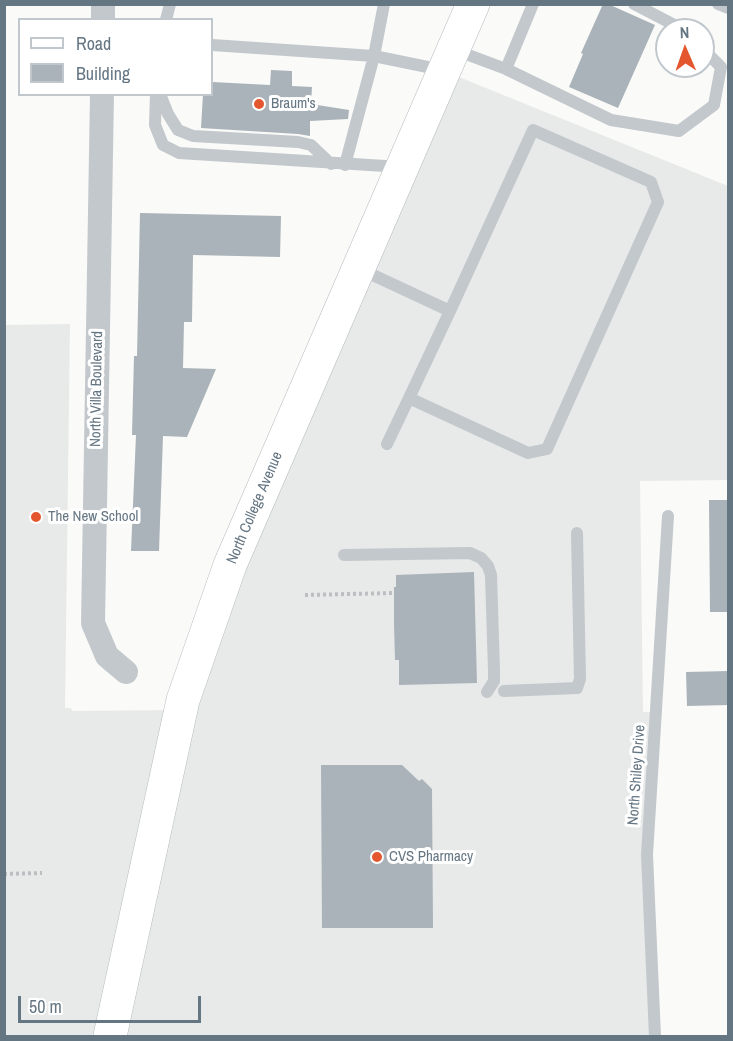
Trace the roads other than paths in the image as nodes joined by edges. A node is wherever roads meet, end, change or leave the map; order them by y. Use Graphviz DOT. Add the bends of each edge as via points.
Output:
graph roads {
  1 [pos="384,4"];
  2 [pos="473,4"];
  3 [pos="533,4"];
  4 [pos="633,4"];
  5 [pos="718,4"];
  6 [pos="729,9"];
  7 [pos="660,18"];
  8 [pos="213,45"];
  9 [pos="374,56"];
  10 [pos="449,60"];
  11 [pos="715,61"];
  12 [pos="506,69"];
  13 [pos="102,96"];
  14 [pos="158,96"];
  15 [pos="159,96"];
  16 [pos="331,164"];
  17 [pos="345,165"];
  18 [pos="403,167"];
  19 [pos="359,269"];
  20 [pos="450,311"];
  21 [pos="409,398"];
  22 [pos="387,444"];
  23 [pos="668,516"];
  24 [pos="577,533"];
  25 [pos="344,555"];
  26 [pos="126,672"];
  27 [pos="504,691"];
  28 [pos="487,692"];
  29 [pos="110,1036"];
  30 [pos="655,1036"];
  1 -- 9 [label="lane"];
  2 -- 10 [label="main road, North College Avenue"];
  3 -- 12 [label="lane"];
  4 -- 7 [label="lane"];
  5 -- 6 [label="lane"];
  8 -- 9 [label="lane"];
  9 -- 10 [label="lane"];
  9 -- 17 [label="lane"];
  10 -- 12 [label="lane"];
  10 -- 18 [label="main road, North College Avenue"];
  11 -- 12 [label="lane" via="721,67 714,105 679,131 611,120"];
  13 -- 26 [label="street, North Villa Boulevard" via="93,623 107,656"];
  14 -- 16 [label="lane" via="155,125 163,145 179,153"];
  15 -- 16 [label="lane" via="178,130 193,136 298,142 311,145"];
  16 -- 17 [label="lane"];
  17 -- 18 [label="lane"];
  18 -- 19 [label="main road, North College Avenue"];
  19 -- 20 [label="lane"];
  19 -- 29 [label="main road, North College Avenue" via="230,565 183,700"];
  20 -- 21 [label="lane"];
  20 -- 21 [label="lane" via="533,130 651,182 658,202 547,449 528,453"];
  21 -- 22 [label="lane"];
  23 -- 30 [label="lane, North Shiley Drive" via="647,855"];
  24 -- 27 [label="lane" via="577,688"];
  25 -- 28 [label="lane" via="470,553 481,558 491,574 495,671"];
}
